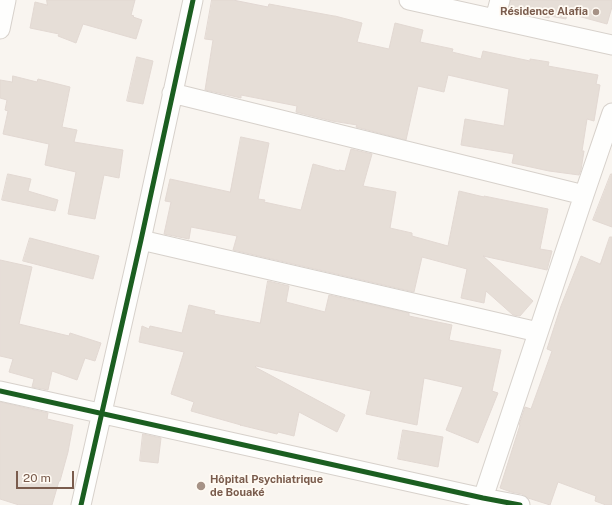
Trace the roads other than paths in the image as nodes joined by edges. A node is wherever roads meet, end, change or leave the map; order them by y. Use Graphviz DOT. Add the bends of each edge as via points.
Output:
graph roads {
  1 [pos="6,0"];
  2 [pos="193,0"];
  3 [pos="410,0"];
  4 [pos="500,0"];
  5 [pos="495,19"];
  6 [pos="0,29"];
  7 [pos="612,45"];
  8 [pos="172,93"];
  9 [pos="612,113"];
  10 [pos="584,194"];
  11 [pos="141,240"];
  12 [pos="538,332"];
  13 [pos="0,391"];
  14 [pos="102,414"];
  15 [pos="483,498"];
  16 [pos="81,505"];
  17 [pos="520,505"];
  1 -- 6 [label="street"];
  2 -- 8 [label="street"];
  3 -- 5 [label="street"];
  4 -- 5 [label="street"];
  5 -- 7 [label="street"];
  8 -- 10 [label="street"];
  8 -- 11 [label="street"];
  9 -- 10 [label="street"];
  10 -- 12 [label="street"];
  11 -- 12 [label="street"];
  11 -- 14 [label="street"];
  12 -- 15 [label="street"];
  13 -- 14 [label="street"];
  14 -- 15 [label="street"];
  14 -- 16 [label="street"];
  15 -- 17 [label="street"];
}
